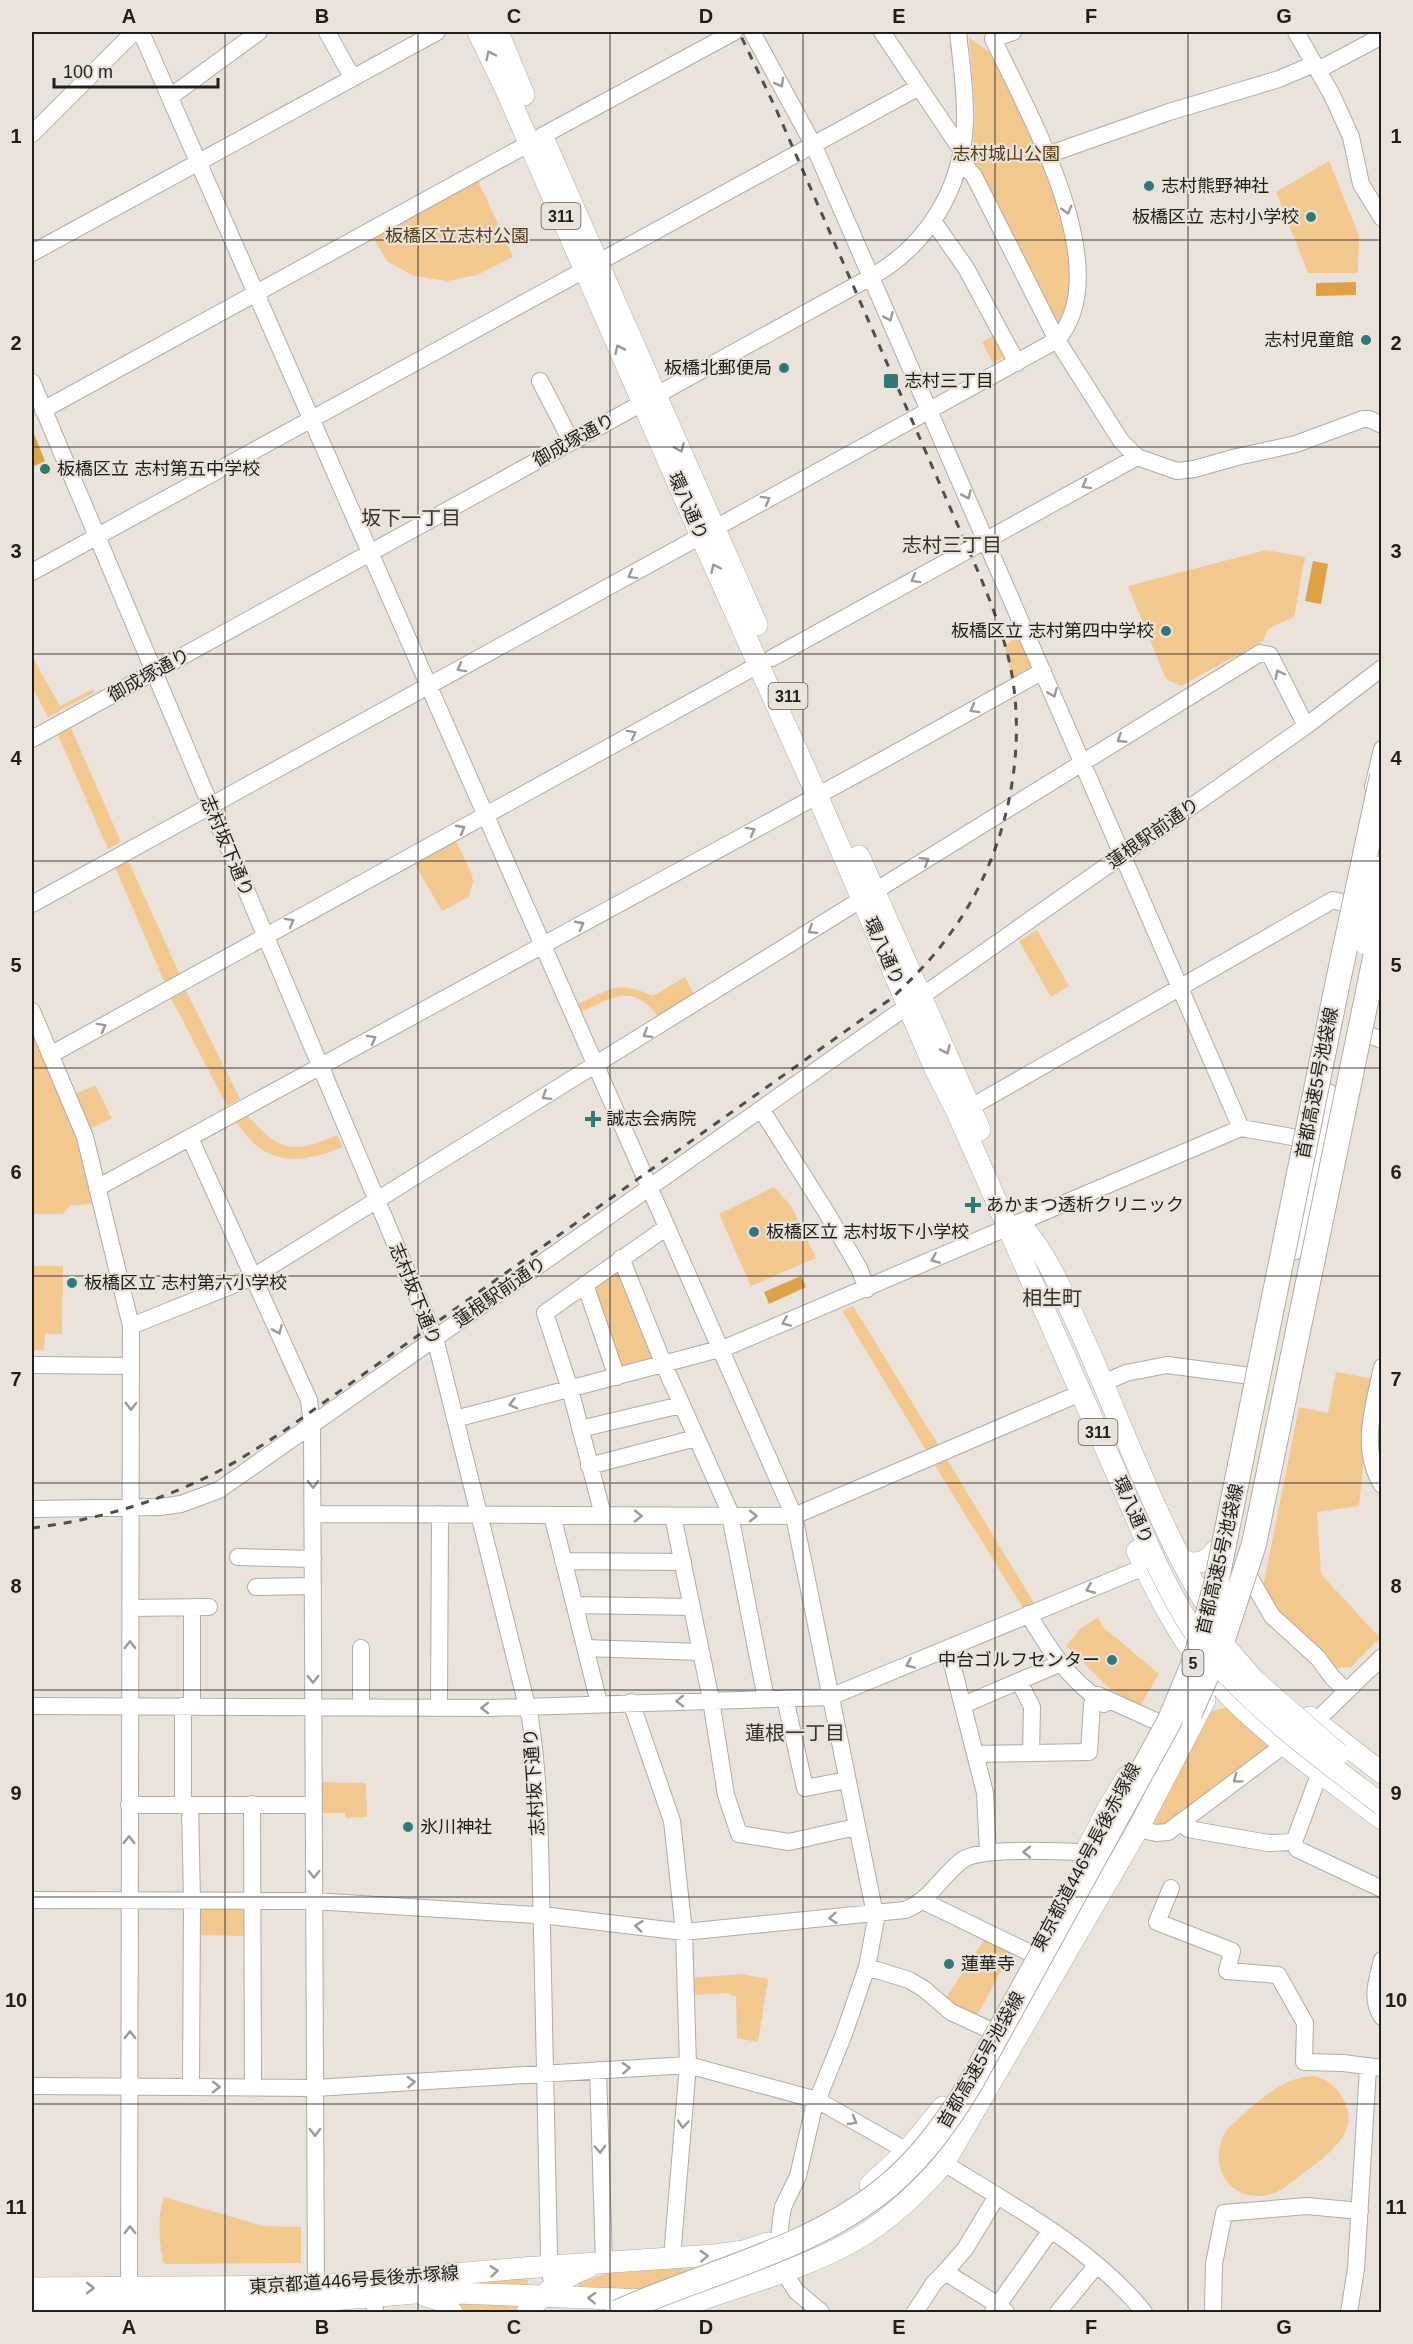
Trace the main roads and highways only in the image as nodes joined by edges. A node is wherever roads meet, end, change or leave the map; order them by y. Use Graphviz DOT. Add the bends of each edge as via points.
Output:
graph roads {
  1 [pos="478,32"];
  2 [pos="498,32"];
  3 [pos="536,139"];
  4 [pos="1382,776"];
  5 [pos="1382,824"];
  6 [pos="1382,868"];
  7 [pos="1382,923"];
  8 [pos="915,1001"];
  9 [pos="1316,1174"];
  10 [pos="1017,1226"];
  11 [pos="1261,1328"];
  12 [pos="1294,1342"];
  13 [pos="1216,1550"];
  14 [pos="1181,1559"];
  15 [pos="1204,1602"];
  16 [pos="1230,1641"];
  17 [pos="1190,1648"];
  18 [pos="1215,1678"];
  19 [pos="1242,1708"];
  20 [pos="1193,1725"];
  21 [pos="1382,1773"];
  22 [pos="1382,1788"];
  23 [pos="1382,1805"];
  24 [pos="1382,1819"];
  25 [pos="604,2262"];
  26 [pos="32,2288"];
  27 [pos="415,2293"];
  28 [pos="550,2298"];
  29 [pos="310,2300"];
  30 [pos="32,2302"];
  31 [pos="692,2302"];
  32 [pos="375,2305"];
  33 [pos="105,2308"];
  34 [pos="231,2308"];
  35 [pos="452,2313"];
  36 [pos="527,2313"];
  37 [pos="618,2313"];
  38 [pos="651,2313"];
  39 [pos="668,2313"];
  3 -- 1 [label="main road, 環八通り / 311, one-way"];
  2 -- 3 [label="main road, 環八通り / 311"];
  3 -- 8 [label="main road, 環八通り / 311"];
  4 -- 37 [label="highway, 首都高速5号池袋線 / 5, bridge" via="1216,1584 1195,1660 1168,1722 971,2083 923,2152 888,2186 831,2224"];
  5 -- 9 [label="highway"];
  6 -- 9 [label="highway, bridge"];
  7 -- 38 [label="highway, 首都高速5号池袋線 / 5, bridge" via="1254,1544 1224,1636 1166,1759 981,2088 947,2141 916,2178 876,2212 837,2235"];
  8 -- 10 [label="main road, 環八通り / 311"];
  8 -- 10 [label="main road, 環八通り / 311, one-way" via="971,1107"];
  9 -- 11 [label="highway" via="1289,1269"];
  9 -- 12 [label="highway"];
  10 -- 14 [label="main road" via="1030,1236 1052,1273"];
  10 -- 17 [label="main road" via="1007,1244 1016,1273 1144,1567"];
  10 -- 22 [label="main road, 環八通り / 311, bridge" via="1181,1580 1208,1625 1278,1702"];
  10 -- 23 [label="main road, 環八通り / 311, bridge" via="1040,1302 1164,1579 1195,1633 1220,1666 1268,1714"];
  13 -- 14 [label="main road" via="1198,1563"];
  14 -- 15 [label="main road"];
  15 -- 16 [label="main road"];
  15 -- 17 [label="main road, 東京都道446号長後赤塚線"];
  16 -- 18 [label="main road, 東京都道446号長後赤塚線"];
  16 -- 21 [label="main road" via="1257,1671"];
  17 -- 18 [label="main road"];
  25 -- 17 [label="main road, 東京都道446号長後赤塚線, one-way" via="731,2253 779,2239 849,2200 907,2151 938,2114 1034,1954 1107,1810 1160,1723"];
  18 -- 19 [label="main road"];
  18 -- 20 [label="main road, 東京都道446号長後赤塚線"];
  19 -- 20 [label="main road" via="1230,1704 1216,1707"];
  19 -- 24 [label="main road"];
  20 -- 31 [label="main road, 東京都道446号長後赤塚線" via="1138,1829 944,2163 891,2216 855,2240 784,2272"];
  25 -- 28 [label="main road, 東京都道446号長後赤塚線" via="569,2276"];
  29 -- 25 [label="main road, 東京都道446号長後赤塚線, one-way"];
  26 -- 29 [label="main road, 東京都道446号長後赤塚線, one-way" via="129,2288"];
  27 -- 28 [label="main road, 東京都道446号長後赤塚線"];
  27 -- 32 [label="main road, 東京都道446号長後赤塚線"];
  27 -- 35 [label="main road" via="435,2298"];
  31 -- 28 [label="main road, 東京都道446号長後赤塚線, one-way"];
  28 -- 36 [label="main road, 東京都道446号長後赤塚線"];
  29 -- 32 [label="main road, 東京都道446号長後赤塚線"];
  29 -- 34 [label="main road, 東京都道446号長後赤塚線"];
  30 -- 33 [label="main road, 東京都道446号長後赤塚線"];
  31 -- 39 [label="main road, 東京都道446号長後赤塚線"];
  33 -- 34 [label="main road, 東京都道446号長後赤塚線"];
}
